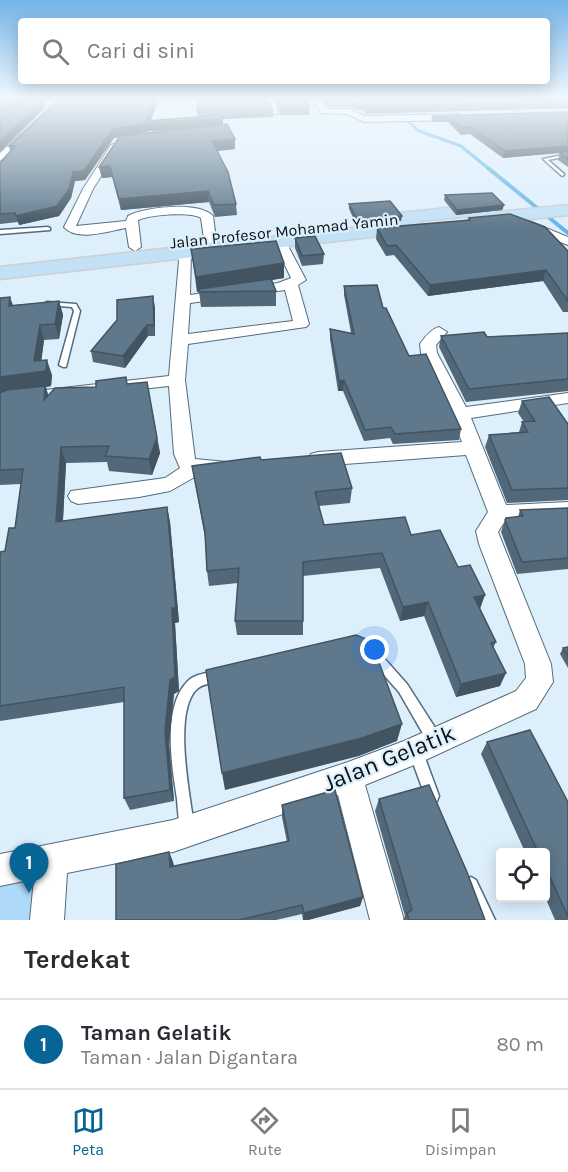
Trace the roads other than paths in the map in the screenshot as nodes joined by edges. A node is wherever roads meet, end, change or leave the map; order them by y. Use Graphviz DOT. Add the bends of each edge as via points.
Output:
graph roads {
  1 [pos="18,142"];
  2 [pos="120,142"];
  3 [pos="568,155"];
  4 [pos="0,158"];
  5 [pos="565,175"];
  6 [pos="568,179"];
  7 [pos="568,201"];
  8 [pos="554,208"];
  9 [pos="512,213"];
  10 [pos="132,225"];
  11 [pos="48,228"];
  12 [pos="0,232"];
  13 [pos="210,239"];
  14 [pos="568,241"];
  15 [pos="280,242"];
  16 [pos="135,247"];
  17 [pos="184,252"];
  18 [pos="0,262"];
  19 [pos="0,273"];
  20 [pos="291,285"];
  21 [pos="183,300"];
  22 [pos="43,304"];
  23 [pos="439,332"];
  24 [pos="180,340"];
  25 [pos="63,365"];
  26 [pos="177,380"];
  27 [pos="568,398"];
  28 [pos="0,402"];
  29 [pos="460,414"];
  30 [pos="473,448"];
  31 [pos="294,461"];
  32 [pos="196,466"];
  33 [pos="234,466"];
  34 [pos="78,496"];
  35 [pos="568,510"];
  36 [pos="499,513"];
  37 [pos="362,649"];
  38 [pos="231,675"];
  39 [pos="425,746"];
  40 [pos="348,777"];
  41 [pos="435,805"];
  42 [pos="188,831"];
  43 [pos="52,861"];
  44 [pos="463,867"];
  45 [pos="0,870"];
  46 [pos="47,920"];
  47 [pos="387,920"];
  48 [pos="487,920"];
  1 -- 4 [label="street"];
  2 -- 10 [label="street" via="88,189 70,227 82,231"];
  3 -- 5 [label="lane" via="544,159"];
  5 -- 6 [label="lane"];
  7 -- 8 [label="main road, Jalan Profesor Mohamad Yamin"];
  8 -- 9 [label="main road, Jalan Profesor Mohamad Yamin"];
  9 -- 13 [label="main road, Jalan Profesor Mohamad Yamin"];
  9 -- 14 [label="street"];
  9 -- 15 [label="main road, Jalan Profesor Mohamad Yamin"];
  10 -- 13 [label="street" via="132,219 139,215 193,210 207,216"];
  10 -- 16 [label="street"];
  11 -- 12 [label="lane"];
  13 -- 16 [label="main road, Jalan Profesor Mohamad Yamin"];
  15 -- 17 [label="main road, Jalan Profesor Mohamad Yamin"];
  15 -- 20 [label="street" via="299,280"];
  16 -- 18 [label="main road, Jalan Profesor Mohamad Yamin"];
  17 -- 19 [label="main road, Jalan Profesor Mohamad Yamin"];
  17 -- 21 [label="street"];
  20 -- 21 [label="street"];
  20 -- 24 [label="street" via="301,324"];
  21 -- 24 [label="street"];
  22 -- 25 [label="lane" via="74,305 77,311"];
  23 -- 29 [label="street" via="428,344 429,353"];
  24 -- 26 [label="street"];
  26 -- 28 [label="street"];
  26 -- 32 [label="street" via="184,454 186,463"];
  27 -- 29 [label="street"];
  29 -- 30 [label="street"];
  30 -- 31 [label="street"];
  30 -- 36 [label="street"];
  32 -- 33 [label="street"];
  32 -- 34 [label="street" via="170,484"];
  35 -- 36 [label="street"];
  36 -- 39 [label="street, Jalan Gelatik" via="487,531 490,544 538,664 540,682 526,700"];
  37 -- 39 [label="lane" via="371,652 403,688"];
  38 -- 42 [label="lane" via="197,681 189,687 181,704 177,729"];
  39 -- 40 [label="street, Jalan Gelatik"];
  39 -- 41 [label="lane"];
  40 -- 42 [label="street, Jalan Gelatik"];
  40 -- 47 [label="street"];
  42 -- 43 [label="street, Jalan Gelatik"];
  43 -- 45 [label="street, Jalan Gelatik"];
  43 -- 46 [label="street"];
  44 -- 48 [label="lane"];
}
